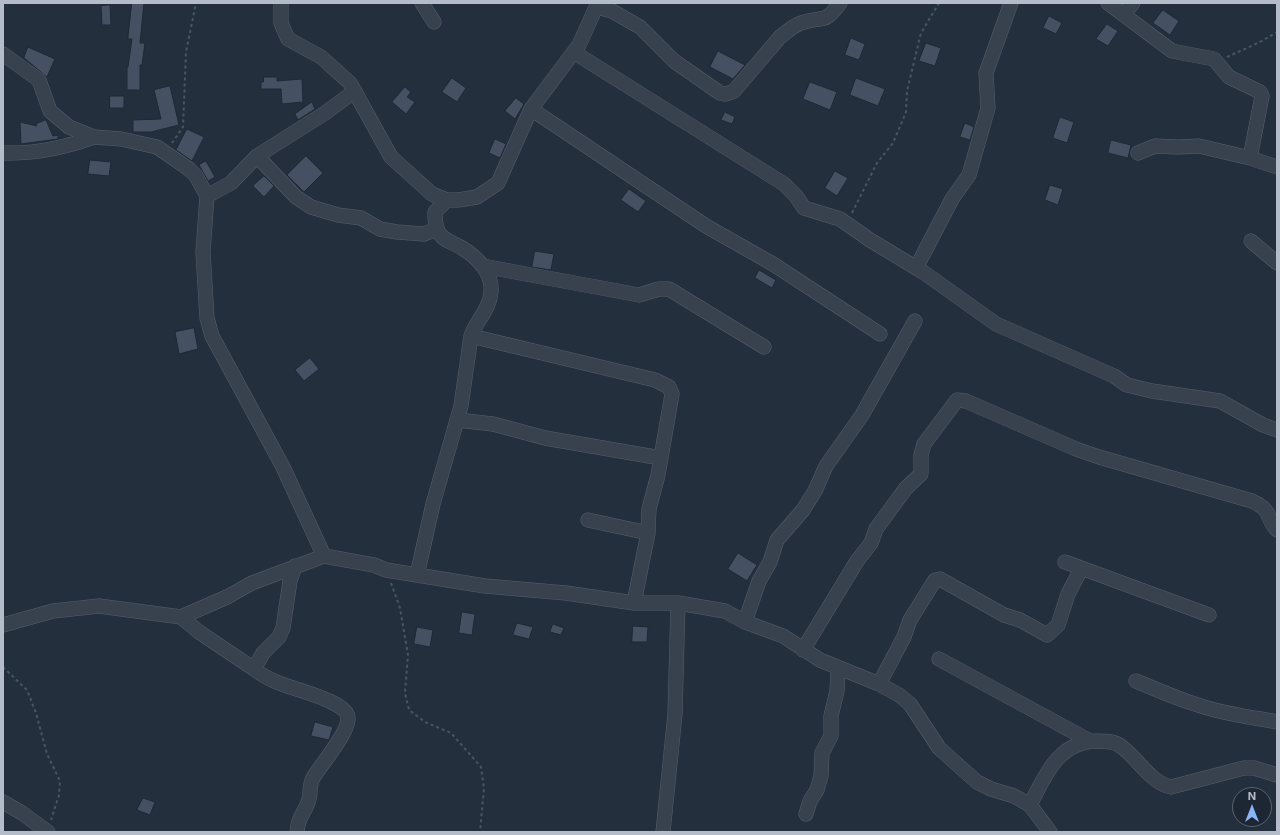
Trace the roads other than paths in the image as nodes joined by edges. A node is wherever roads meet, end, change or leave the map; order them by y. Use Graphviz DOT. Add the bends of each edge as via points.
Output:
graph roads {
  1 [pos="282,3"];
  2 [pos="422,3"];
  3 [pos="840,3"];
  4 [pos="1010,3"];
  5 [pos="1108,3"];
  6 [pos="597,5"];
  7 [pos="1129,8"];
  8 [pos="434,22"];
  9 [pos="575,53"];
  10 [pos="3,54"];
  11 [pos="355,91"];
  12 [pos="532,109"];
  13 [pos="94,137"];
  14 [pos="3,153"];
  15 [pos="1138,154"];
  16 [pos="257,156"];
  17 [pos="1250,158"];
  18 [pos="1277,167"];
  19 [pos="432,194"];
  20 [pos="207,196"];
  21 [pos="447,200"];
  22 [pos="435,212"];
  23 [pos="437,229"];
  24 [pos="1251,241"];
  25 [pos="1277,263"];
  26 [pos="482,266"];
  27 [pos="916,268"];
  28 [pos="915,321"];
  29 [pos="880,334"];
  30 [pos="471,336"];
  31 [pos="764,347"];
  32 [pos="457,420"];
  33 [pos="1277,430"];
  34 [pos="661,458"];
  35 [pos="588,520"];
  36 [pos="1277,530"];
  37 [pos="648,533"];
  38 [pos="324,556"];
  39 [pos="1065,562"];
  40 [pos="295,566"];
  41 [pos="1081,569"];
  42 [pos="417,575"];
  43 [pos="634,603"];
  44 [pos="678,603"];
  45 [pos="1209,615"];
  46 [pos="181,617"];
  47 [pos="745,622"];
  48 [pos="3,625"];
  49 [pos="804,650"];
  50 [pos="939,659"];
  51 [pos="838,669"];
  52 [pos="254,670"];
  53 [pos="1136,681"];
  54 [pos="879,684"];
  55 [pos="1277,722"];
  56 [pos="1090,741"];
  57 [pos="1277,775"];
  58 [pos="3,802"];
  59 [pos="1030,805"];
  60 [pos="806,814"];
  61 [pos="48,831"];
  62 [pos="297,832"];
  63 [pos="663,832"];
  64 [pos="1050,832"];
  1 -- 11 [label="street" via="281,23 288,38 321,56"];
  2 -- 8 [label="street"];
  3 -- 6 [label="street" via="826,19 800,23 788,30 734,91 726,94 720,93 674,61 634,23"];
  4 -- 27 [label="street" via="986,74 988,108 969,175 952,199"];
  5 -- 7 [label="street"];
  6 -- 9 [label="street"];
  7 -- 17 [label="street" via="1175,52 1217,62 1229,77 1261,94"];
  9 -- 12 [label="street"];
  9 -- 27 [label="street" via="784,184 804,208 840,219"];
  10 -- 13 [label="street" via="39,80 50,111 59,120"];
  11 -- 16 [label="street"];
  11 -- 19 [label="street" via="391,157"];
  12 -- 21 [label="street" via="498,183 477,198"];
  12 -- 29 [label="street" via="706,226 773,264"];
  13 -- 14 [label="street" via="67,147"];
  13 -- 20 [label="street" via="157,148 189,169"];
  15 -- 17 [label="street" via="1155,146 1199,146"];
  16 -- 20 [label="street" via="231,183"];
  16 -- 23 [label="street" via="296,197 311,207 360,218 380,228 397,232 424,234"];
  17 -- 18 [label="street"];
  19 -- 21 [label="street"];
  19 -- 22 [label="street"];
  20 -- 38 [label="street" via="203,252 207,318 212,336 283,467"];
  21 -- 22 [label="street"];
  22 -- 23 [label="street"];
  23 -- 26 [label="street" via="443,238 473,256"];
  24 -- 25 [label="street"];
  26 -- 30 [label="street" via="489,279 491,291 488,304"];
  26 -- 31 [label="street" via="639,295 669,289"];
  27 -- 33 [label="street" via="996,324 1114,376 1127,385 1166,394 1220,400 1263,425"];
  28 -- 47 [label="street" via="862,415 826,466 815,491 803,510 777,540"];
  30 -- 32 [label="street"];
  30 -- 34 [label="street" via="655,380 669,387 672,394"];
  32 -- 34 [label="street" via="493,424 545,438"];
  32 -- 42 [label="street" via="433,504"];
  34 -- 37 [label="street" via="649,509"];
  35 -- 37 [label="street"];
  36 -- 49 [label="street" via="1263,506 1252,501 1099,457 966,400 957,400 924,444 921,474 906,488 876,529 871,543 857,561"];
  37 -- 43 [label="street"];
  38 -- 40 [label="street"];
  38 -- 42 [label="street"];
  39 -- 41 [label="street"];
  40 -- 46 [label="street" via="252,583"];
  40 -- 52 [label="street" via="287,595 283,628 279,637 263,653"];
  41 -- 45 [label="street"];
  41 -- 54 [label="street" via="1068,594 1058,625 1047,635 1020,620 1004,615 940,578 935,580 910,620 904,637"];
  42 -- 43 [label="street" via="485,586 566,593"];
  43 -- 44 [label="street"];
  44 -- 47 [label="street" via="726,611"];
  44 -- 63 [label="street" via="675,714"];
  46 -- 48 [label="street" via="99,606 53,611"];
  46 -- 52 [label="street"];
  47 -- 49 [label="street" via="782,636"];
  49 -- 51 [label="street"];
  50 -- 56 [label="street"];
  51 -- 54 [label="street"];
  51 -- 60 [label="street" via="837,691 831,716 831,736 822,753 821,776"];
  52 -- 62 [label="street" via="269,681 316,695 347,712 347,726 312,780 310,797 297,823"];
  53 -- 55 [label="street" via="1199,705 1238,716"];
  54 -- 59 [label="street" via="910,704 940,748 977,782"];
  56 -- 57 [label="street" via="1106,740 1121,746 1165,786 1171,787 1244,768 1254,768"];
  56 -- 59 [label="street" via="1072,746 1060,755"];
  58 -- 61 [label="street"];
  59 -- 64 [label="street"];
}
